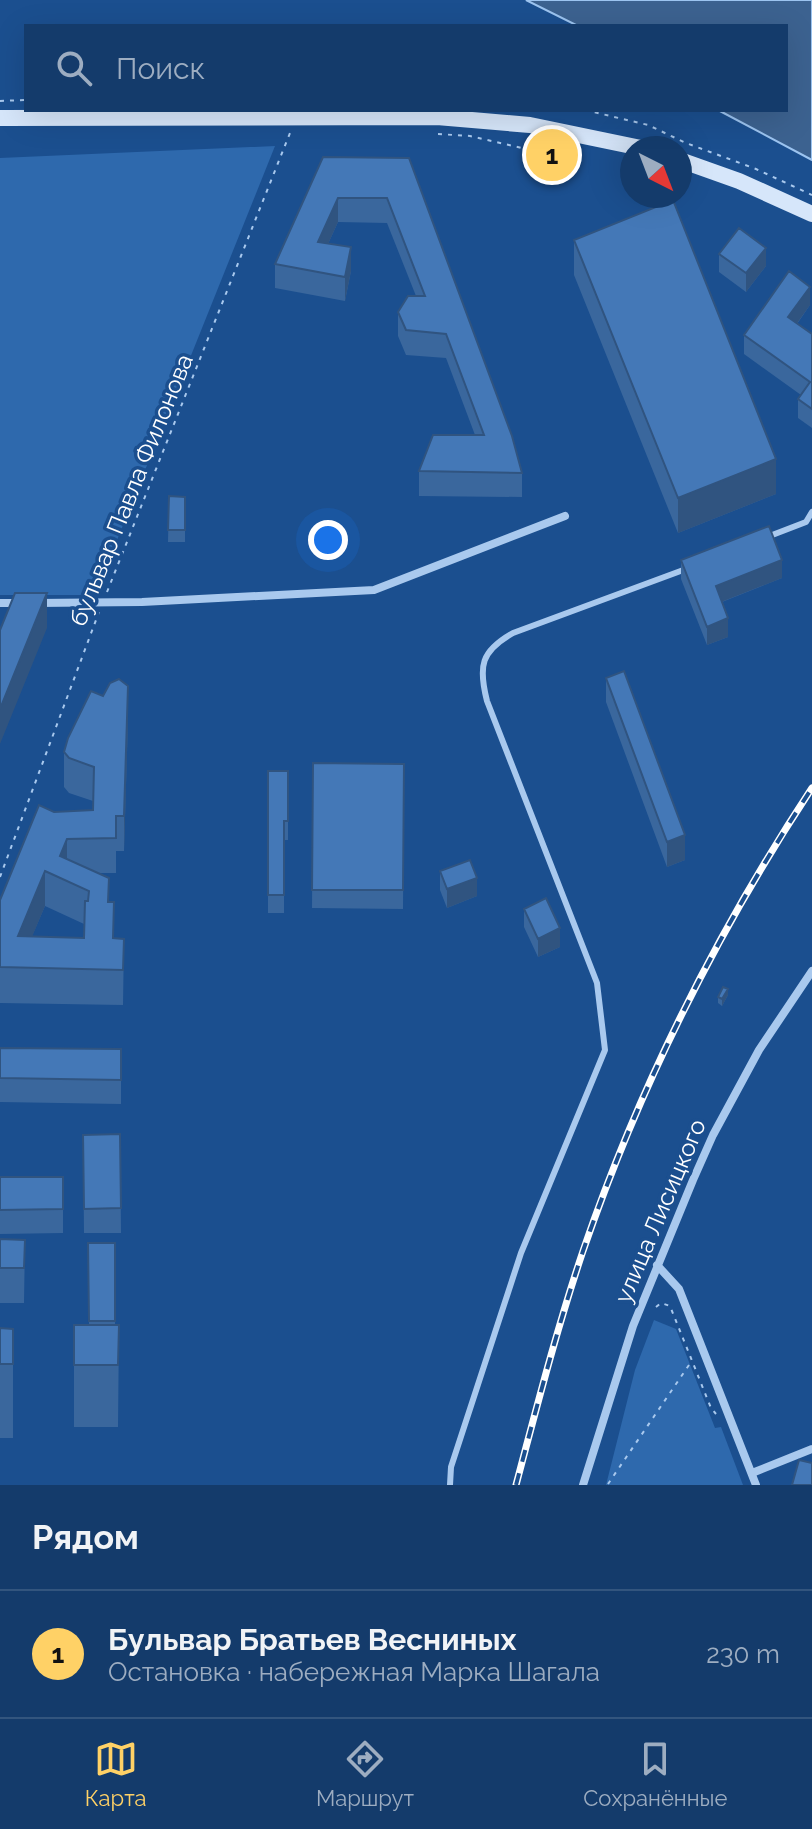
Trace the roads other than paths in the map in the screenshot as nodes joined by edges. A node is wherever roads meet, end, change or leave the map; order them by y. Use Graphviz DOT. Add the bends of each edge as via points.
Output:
graph roads {
  1 [pos="0,118"];
  2 [pos="620,144"];
  3 [pos="692,164"];
  4 [pos="812,214"];
  5 [pos="812,512"];
  6 [pos="565,516"];
  7 [pos="763,539"];
  8 [pos="692,566"];
  9 [pos="0,603"];
  10 [pos="812,971"];
  11 [pos="657,1265"];
  12 [pos="812,1449"];
  13 [pos="752,1473"];
  14 [pos="450,1485"];
  15 [pos="583,1485"];
  16 [pos="756,1485"];
  1 -- 2 [label="main road" via="468,119"];
  3 -- 4 [label="main road"];
  5 -- 7 [label="lane" via="806,522"];
  6 -- 9 [label="street" via="374,590"];
  8 -- 14 [label="lane" via="513,633 493,644 486,659 481,678 487,701 597,983 605,1050 521,1253 451,1467"];
  10 -- 11 [label="street, улица Лисицкого" via="759,1050 720,1123"];
  11 -- 13 [label="street" via="679,1289"];
  11 -- 15 [label="street, улица Лисицкого"];
  12 -- 13 [label="street"];
  13 -- 16 [label="street"];
}
